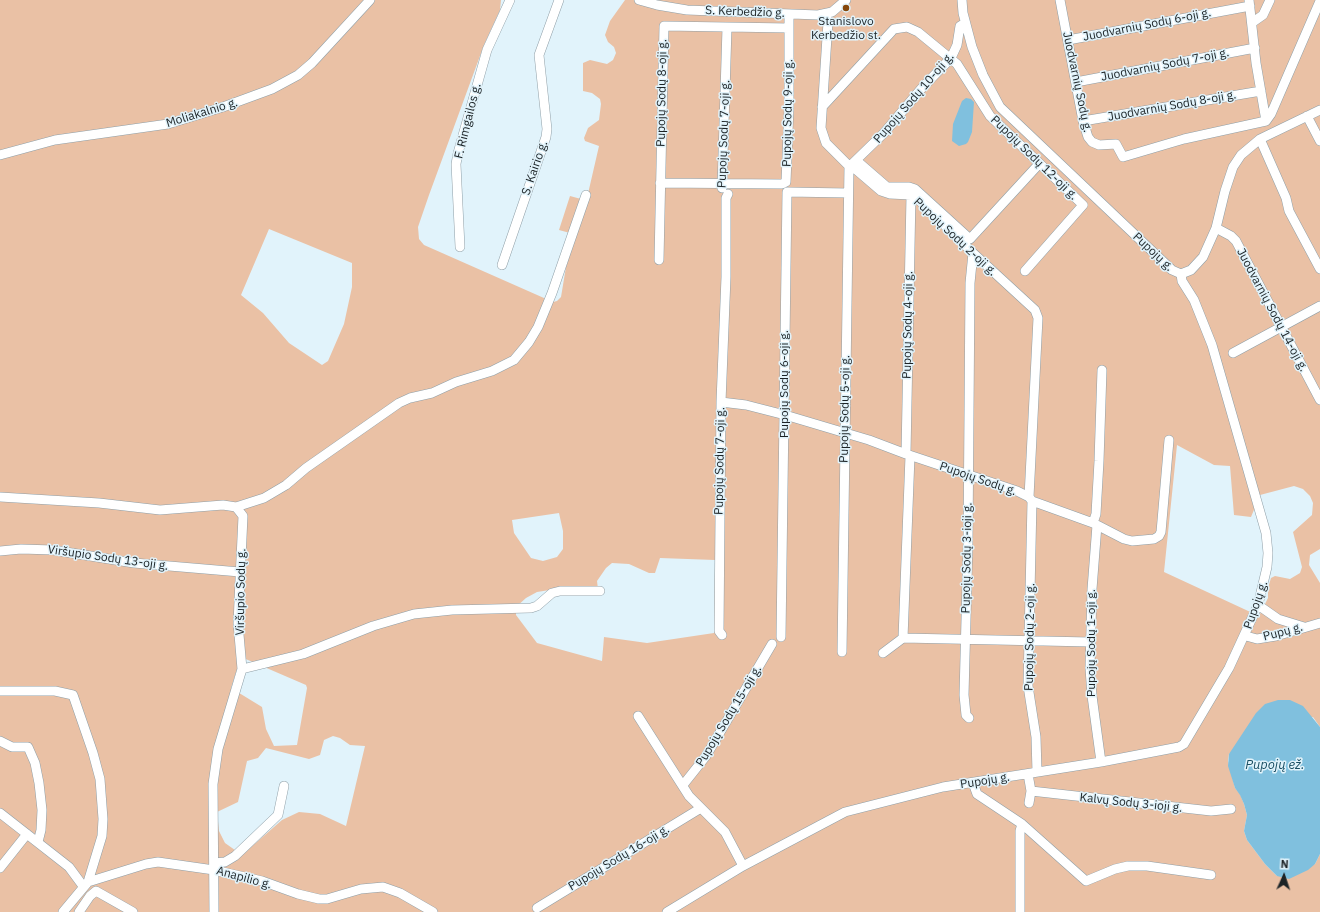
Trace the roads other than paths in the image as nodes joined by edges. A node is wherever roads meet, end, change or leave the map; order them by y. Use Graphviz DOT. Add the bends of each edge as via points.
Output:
graph roads {
  1 [pos="370,0"];
  2 [pos="510,0"];
  3 [pos="559,0"];
  4 [pos="639,0"];
  5 [pos="846,0"];
  6 [pos="962,0"];
  7 [pos="1060,0"];
  8 [pos="1270,0"];
  9 [pos="1320,1"];
  10 [pos="1249,3"];
  11 [pos="789,14"];
  12 [pos="826,14"];
  13 [pos="1253,22"];
  14 [pos="965,23"];
  15 [pos="727,28"];
  16 [pos="788,28"];
  17 [pos="1068,40"];
  18 [pos="1255,48"];
  19 [pos="951,58"];
  20 [pos="1076,82"];
  21 [pos="1261,91"];
  22 [pos="822,107"];
  23 [pos="1320,110"];
  24 [pos="1307,116"];
  25 [pos="1083,121"];
  26 [pos="1266,121"];
  27 [pos="1260,139"];
  28 [pos="1320,141"];
  29 [pos="0,155"];
  30 [pos="853,163"];
  31 [pos="1039,164"];
  32 [pos="660,183"];
  33 [pos="722,184"];
  34 [pos="848,193"];
  35 [pos="728,194"];
  36 [pos="586,195"];
  37 [pos="911,195"];
  38 [pos="1216,228"];
  39 [pos="460,247"];
  40 [pos="972,253"];
  41 [pos="659,260"];
  42 [pos="502,265"];
  43 [pos="1320,269"];
  44 [pos="1025,271"];
  45 [pos="1181,274"];
  46 [pos="726,286"];
  47 [pos="1320,306"];
  48 [pos="1282,326"];
  49 [pos="1233,353"];
  50 [pos="1102,370"];
  51 [pos="1320,400"];
  52 [pos="721,402"];
  53 [pos="785,415"];
  54 [pos="845,432"];
  55 [pos="1169,440"];
  56 [pos="908,455"];
  57 [pos="968,476"];
  58 [pos="0,497"];
  59 [pos="1030,499"];
  60 [pos="236,508"];
  61 [pos="1095,524"];
  62 [pos="0,551"];
  63 [pos="240,572"];
  64 [pos="600,592"];
  65 [pos="1258,605"];
  66 [pos="1320,622"];
  67 [pos="1304,627"];
  68 [pos="722,635"];
  69 [pos="1246,636"];
  70 [pos="781,637"];
  71 [pos="903,638"];
  72 [pos="965,640"];
  73 [pos="1029,640"];
  74 [pos="1090,642"];
  75 [pos="772,644"];
  76 [pos="842,652"];
  77 [pos="882,653"];
  78 [pos="242,669"];
  79 [pos="0,691"];
  80 [pos="638,716"];
  81 [pos="969,718"];
  82 [pos="1,745"];
  83 [pos="1101,762"];
  84 [pos="1033,773"];
  85 [pos="973,783"];
  86 [pos="683,785"];
  87 [pos="284,786"];
  88 [pos="1031,791"];
  89 [pos="1029,804"];
  90 [pos="701,808"];
  91 [pos="1231,809"];
  92 [pos="0,813"];
  93 [pos="1022,824"];
  94 [pos="27,834"];
  95 [pos="38,842"];
  96 [pos="214,866"];
  97 [pos="743,866"];
  98 [pos="0,868"];
  99 [pos="1211,875"];
  100 [pos="86,884"];
  101 [pos="537,908"];
  102 [pos="63,912"];
  103 [pos="79,912"];
  104 [pos="133,912"];
  105 [pos="214,912"];
  106 [pos="433,912"];
  107 [pos="667,912"];
  108 [pos="1020,912"];
  1 -- 29 [label="street, Moliakalnio g." via="312,63 298,75 272,89 168,124 55,140"];
  2 -- 39 [label="street, F. Rimgailos g." via="487,50 458,153 456,164"];
  3 -- 42 [label="street, S. Kairio g." via="539,56 546,137"];
  4 -- 11 [label="street, S. Kerbedžio g." via="687,10"];
  5 -- 12 [label="street" via="840,7"];
  6 -- 14 [label="street, Pupojų g."];
  7 -- 17 [label="street, Juodvarnių Sodų g."];
  8 -- 13 [label="street" via="1263,15"];
  9 -- 26 [label="street"];
  10 -- 13 [label="street"];
  10 -- 17 [label="street, Juodvarnių Sodų 6-oji g."];
  11 -- 12 [label="street, S. Kerbedžio g."];
  11 -- 16 [label="street, Pupojų Sodų 9-oji g."];
  12 -- 22 [label="street, Pupojų Sodų 2-oji g." via="828,22"];
  13 -- 18 [label="street"];
  14 -- 19 [label="street, Pupojų Sodų 10-oji g." via="960,26 957,45"];
  14 -- 45 [label="street, Pupojų g." via="983,75 1000,107 1172,270"];
  15 -- 16 [label="street, Pupojų Sodų 8-oji g."];
  15 -- 32 [label="street, Pupojų Sodų 8-oji g." via="664,26"];
  15 -- 33 [label="street, Pupojų Sodų 7-oji g."];
  16 -- 33 [label="street, Pupojų Sodų 9-oji g." via="786,180 782,184"];
  17 -- 20 [label="street, Juodvarnių Sodų g."];
  18 -- 20 [label="street, Juodvarnių Sodų 7-oji g."];
  18 -- 21 [label="street"];
  19 -- 22 [label="street, Pupojų Sodų 12-oji g." via="918,32 907,27 894,29"];
  19 -- 30 [label="street, Pupojų Sodų 10-oji g."];
  19 -- 31 [label="street, Pupojų Sodų 12-oji g." via="965,74 990,116"];
  20 -- 25 [label="street, Juodvarnių Sodų g."];
  21 -- 25 [label="street, Juodvarnių Sodų 8-oji g."];
  21 -- 26 [label="street"];
  22 -- 30 [label="street, Pupojų Sodų 2-oji g." via="823,139"];
  23 -- 24 [label="street"];
  24 -- 27 [label="street"];
  24 -- 28 [label="street"];
  25 -- 26 [label="street, Juodvarnių Sodų g." via="1092,142 1098,145 1116,144 1123,157 1184,139"];
  27 -- 38 [label="street" via="1240,154 1233,167"];
  27 -- 43 [label="street" via="1286,198 1289,211"];
  30 -- 31 [label="street" via="886,187 915,189 970,239"];
  30 -- 34 [label="street, Pupojų Sodų 5-oji g."];
  30 -- 37 [label="street, Pupojų Sodų 2-oji g." via="853,167 884,193"];
  31 -- 44 [label="street, Pupojų Sodų 12-oji g." via="1083,205"];
  32 -- 33 [label="street, Pupojų Sodų 9-oji g."];
  32 -- 41 [label="street, Pupojų Sodų 8-oji g."];
  33 -- 46 [label="street, Pupojų Sodų 7-oji g." via="722,281"];
  34 -- 53 [label="street, Pupojų Sodų 6-oji g." via="787,192"];
  34 -- 54 [label="street, Pupojų Sodų 5-oji g."];
  35 -- 46 [label="street, Pupojų Sodų 7-oji g."];
  36 -- 60 [label="street" via="538,327 514,360 492,371 399,403 306,468 286,485 264,498"];
  37 -- 40 [label="street, Pupojų Sodų 2-oji g." via="927,207"];
  37 -- 56 [label="street, Pupojų Sodų 4-oji g."];
  38 -- 45 [label="street" via="1203,257 1191,270"];
  38 -- 48 [label="street, Juodvarnių Sodų 14-oji g." via="1236,241"];
  40 -- 57 [label="street, Pupojų Sodų 3-ioji g."];
  40 -- 59 [label="street, Pupojų Sodų 2-oji g." via="1028,303 1038,318"];
  45 -- 65 [label="street, Pupojų g." via="1212,345 1266,533 1267,567"];
  46 -- 52 [label="street, Pupojų Sodų 7-oji g."];
  47 -- 48 [label="street"];
  48 -- 49 [label="street"];
  48 -- 51 [label="street, Juodvarnių Sodų 14-oji g."];
  50 -- 61 [label="street, Pupojų Sodų 1-oji g."];
  52 -- 53 [label="street, Pupojų Sodų g." via="746,405"];
  52 -- 68 [label="street, Pupojų Sodų 7-oji g." via="719,631"];
  53 -- 54 [label="street, Pupojų Sodų g."];
  53 -- 70 [label="street, Pupojų Sodų 6-oji g."];
  54 -- 56 [label="street, Pupojų Sodų g."];
  54 -- 76 [label="street, Pupojų Sodų 5-oji g."];
  55 -- 61 [label="street, Pupojų Sodų g." via="1163,525 1159,536 1132,541"];
  56 -- 57 [label="street, Pupojų Sodų g."];
  56 -- 71 [label="street, Pupojų Sodų 4-oji g."];
  57 -- 59 [label="street, Pupojų Sodų g."];
  57 -- 72 [label="street, Pupojų Sodų 3-ioji g."];
  58 -- 60 [label="street" via="100,503 160,510 223,505"];
  59 -- 61 [label="street, Pupojų Sodų g."];
  59 -- 73 [label="street, Pupojų Sodų 2-oji g."];
  60 -- 63 [label="street, Viršupio Sodų g." via="241,512 244,521"];
  61 -- 74 [label="street, Pupojų Sodų 1-oji g."];
  62 -- 63 [label="street, Viršupio Sodų 13-oji g." via="53,550 134,563"];
  63 -- 78 [label="street, Viršupio Sodų g." via="238,623"];
  64 -- 78 [label="street" via="560,591 552,593 531,608 452,610 414,614 372,626 303,654"];
  65 -- 67 [label="street" via="1278,619"];
  65 -- 69 [label="street, Pupojų g."];
  66 -- 67 [label="street, Pupų g."];
  67 -- 69 [label="street, Pupų g." via="1294,632 1257,639"];
  69 -- 83 [label="street, Pupojų g." via="1184,744"];
  71 -- 72 [label="street"];
  71 -- 77 [label="street"];
  72 -- 73 [label="street"];
  72 -- 81 [label="street, Pupojų Sodų 3-ioji g." via="964,695 966,715"];
  73 -- 74 [label="street"];
  73 -- 84 [label="street, Pupojų Sodų 2-oji g." via="1028,686 1036,737"];
  74 -- 83 [label="street, Pupojų Sodų 1-oji g." via="1092,696"];
  75 -- 86 [label="street, Pupojų Sodų 15-oji g." via="706,756"];
  78 -- 96 [label="street, Viršupio Sodų g." via="215,762"];
  79 -- 100 [label="street" via="55,691 74,695 93,753 100,787 102,836"];
  80 -- 86 [label="street"];
  82 -- 95 [label="street" via="28,747 35,763 42,810"];
  83 -- 84 [label="street, Pupojų g."];
  84 -- 85 [label="street, Pupojų g."];
  84 -- 88 [label="street, Pupojų Sodų 2-oji g."];
  85 -- 93 [label="street" via="977,794"];
  85 -- 97 [label="street, Pupojų g." via="942,787 845,812"];
  86 -- 90 [label="street" via="689,796"];
  87 -- 96 [label="street" via="278,815 235,856"];
  88 -- 89 [label="street, Pupojų Sodų 2-oji g."];
  88 -- 91 [label="street, Kalvų Sodų 3-ioji g." via="1211,811"];
  90 -- 97 [label="street" via="725,832"];
  90 -- 101 [label="street, Pupojų Sodų 16-oji g."];
  92 -- 94 [label="street"];
  93 -- 99 [label="street" via="1086,881 1128,866 1147,866"];
  93 -- 108 [label="street"];
  94 -- 95 [label="street"];
  94 -- 98 [label="street"];
  95 -- 100 [label="street"];
  96 -- 100 [label="street, Anapilio g." via="153,862"];
  96 -- 105 [label="street, Viršupio Sodų g."];
  96 -- 106 [label="street, Anapilio g." via="319,899 372,887 392,889"];
  97 -- 107 [label="street, Pupojų g."];
  100 -- 102 [label="street"];
  103 -- 104 [label="street" via="96,891"];
}
